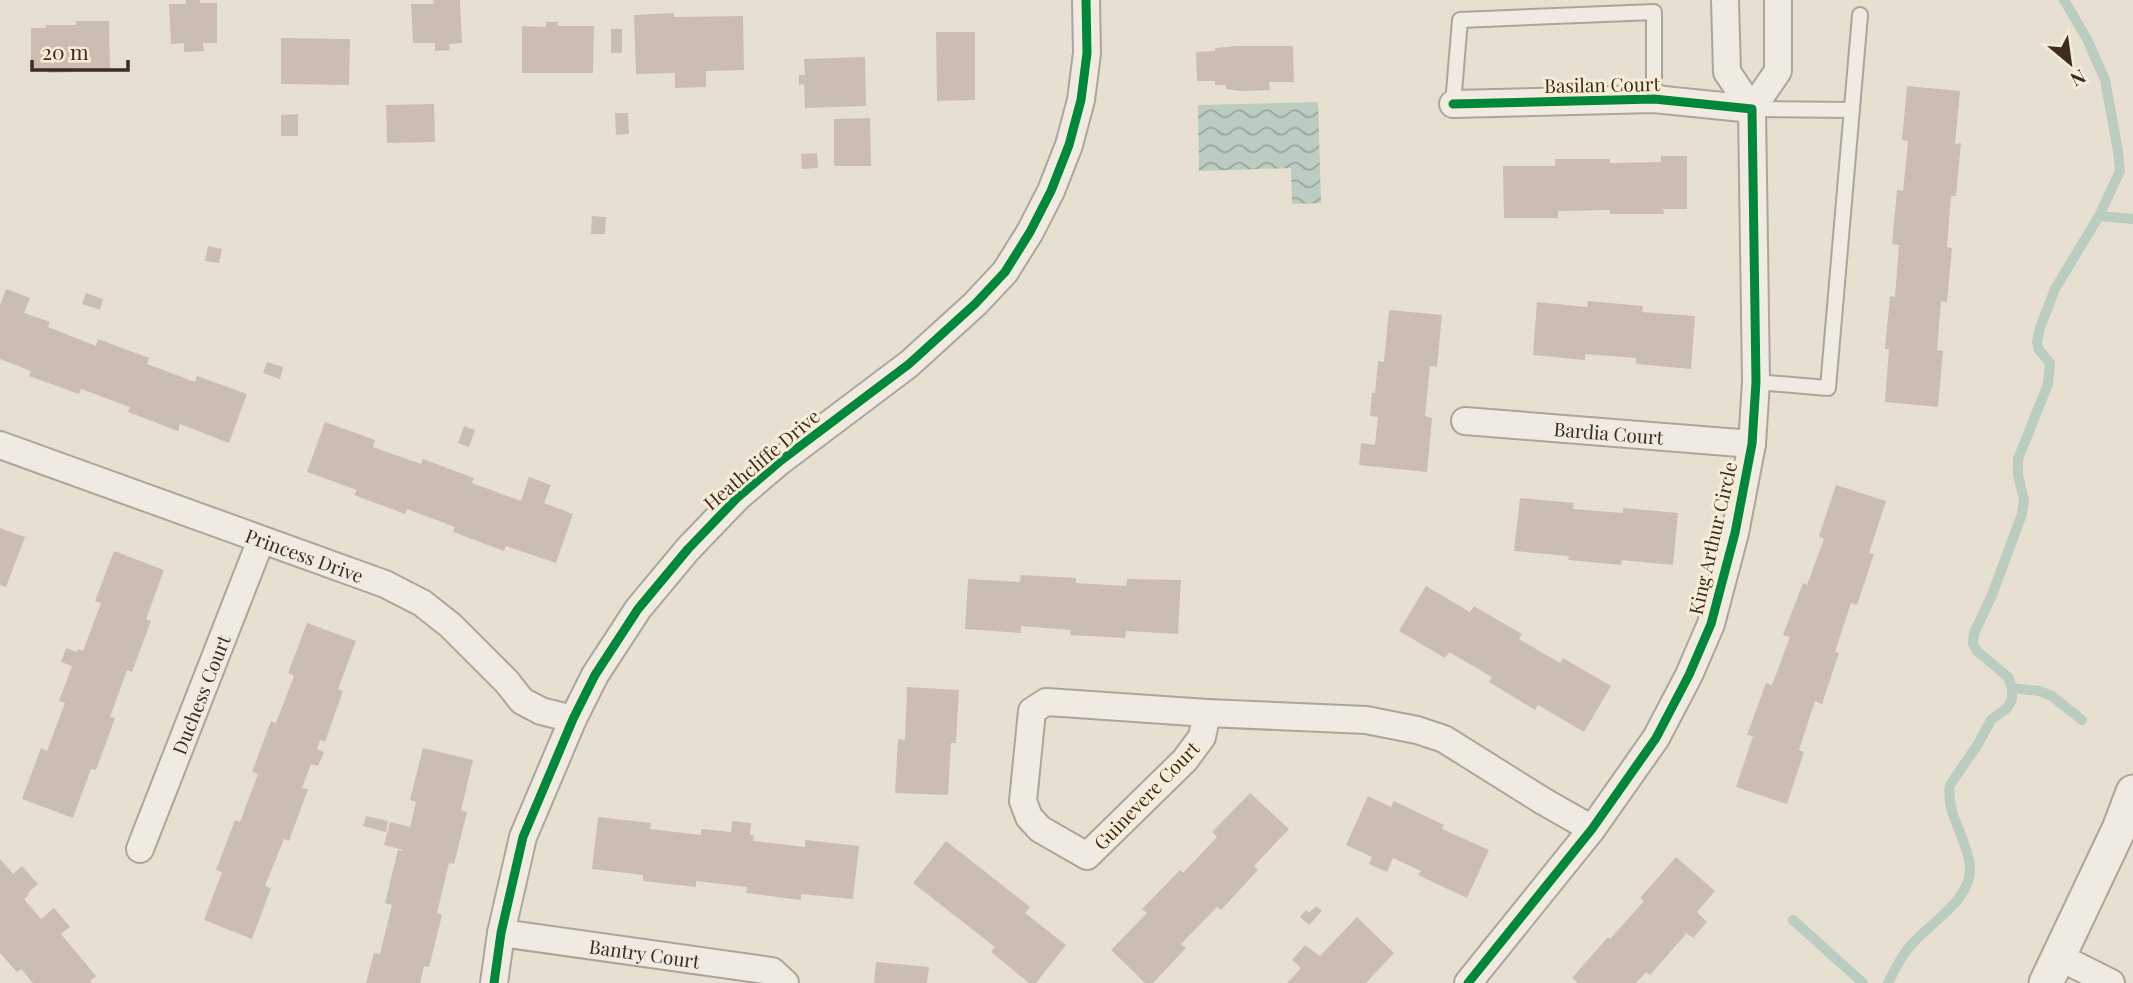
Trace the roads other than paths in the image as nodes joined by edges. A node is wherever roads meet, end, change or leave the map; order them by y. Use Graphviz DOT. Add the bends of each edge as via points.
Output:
graph roads {
  1 [pos="1086,0"];
  2 [pos="1725,0"];
  3 [pos="1778,0"];
  4 [pos="1860,15"];
  5 [pos="1654,99"];
  6 [pos="1453,104"];
  7 [pos="1752,109"];
  8 [pos="1852,110"];
  9 [pos="1756,382"];
  10 [pos="1465,421"];
  11 [pos="1752,444"];
  12 [pos="0,445"];
  13 [pos="261,540"];
  14 [pos="1207,713"];
  15 [pos="573,719"];
  16 [pos="2133,792"];
  17 [pos="1592,829"];
  18 [pos="140,849"];
  19 [pos="501,933"];
  20 [pos="2053,970"];
  21 [pos="494,983"];
  22 [pos="786,983"];
  23 [pos="1468,983"];
  24 [pos="2111,983"];
  1 -- 15 [label="street, Heathcliffe Drive" via="1081,100 1069,145 1046,201 1005,272 909,364 738,497 638,609"];
  2 -- 7 [label="street" via="1727,72"];
  3 -- 7 [label="street" via="1778,71"];
  4 -- 8 [label="lane"];
  5 -- 6 [label="street, Basilan Court"];
  5 -- 6 [label="lane, Basilan Court" via="1654,12 1460,20"];
  5 -- 7 [label="street, Basilan Court"];
  7 -- 8 [label="lane"];
  7 -- 9 [label="street, King Arthur Circle"];
  8 -- 9 [label="lane" via="1828,388"];
  9 -- 11 [label="street, King Arthur Circle"];
  10 -- 11 [label="street, Bardia Court"];
  11 -- 17 [label="street, King Arthur Circle" via="1711,624 1656,738"];
  12 -- 13 [label="street, Princess Drive"];
  13 -- 15 [label="street, Princess Drive" via="385,583 422,603 475,650 522,701"];
  13 -- 18 [label="street, Duchess Court"];
  14 -- 14 [label="street, Guinevere Court" via="1046,702 1032,711 1030,721 1023,801 1029,817 1040,829 1087,856 1185,760 1202,737"];
  14 -- 17 [label="street, Guinevere Court" via="1366,720 1417,730 1444,739"];
  15 -- 19 [label="street, Heathcliffe Drive" via="523,837"];
  16 -- 20 [label="street"];
  17 -- 23 [label="street, King Arthur Circle"];
  19 -- 21 [label="street, Heathcliffe Drive"];
  19 -- 22 [label="street, Bantry Court" via="772,971"];
  20 -- 24 [label="street"];
}
